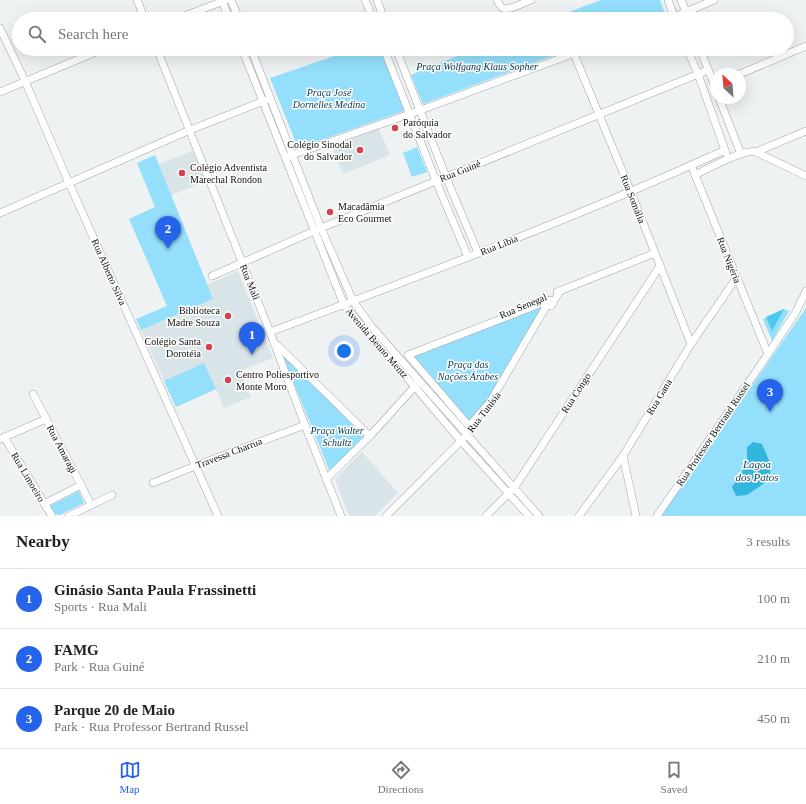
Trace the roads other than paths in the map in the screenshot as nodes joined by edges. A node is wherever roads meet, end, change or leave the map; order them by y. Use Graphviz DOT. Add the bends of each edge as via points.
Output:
graph roads {
  1 [pos="137,0"];
  2 [pos="223,0"];
  3 [pos="231,0"];
  4 [pos="497,0"];
  5 [pos="506,0"];
  6 [pos="531,0"];
  7 [pos="668,0"];
  8 [pos="681,0"];
  9 [pos="714,0"];
  10 [pos="377,1"];
  11 [pos="366,3"];
  12 [pos="508,9"];
  13 [pos="142,12"];
  14 [pos="194,12"];
  15 [pos="227,12"];
  16 [pos="236,12"];
  17 [pos="381,12"];
  18 [pos="673,12"];
  19 [pos="686,12"];
  20 [pos="694,12"];
  21 [pos="0,28"];
  22 [pos="806,46"];
  23 [pos="794,51"];
  24 [pos="12,53"];
  25 [pos="13,56"];
  26 [pos="86,56"];
  27 [pos="160,56"];
  28 [pos="244,56"];
  29 [pos="254,56"];
  30 [pos="387,56"];
  31 [pos="399,56"];
  32 [pos="568,56"];
  33 [pos="575,56"];
  34 [pos="690,56"];
  35 [pos="703,56"];
  36 [pos="782,56"];
  37 [pos="256,63"];
  38 [pos="248,66"];
  39 [pos="708,70"];
  40 [pos="746,71"];
  41 [pos="698,74"];
  42 [pos="710,75"];
  43 [pos="25,81"];
  44 [pos="0,92"];
  45 [pos="266,100"];
  46 [pos="722,104"];
  47 [pos="420,110"];
  48 [pos="410,114"];
  49 [pos="599,115"];
  50 [pos="277,128"];
  51 [pos="190,130"];
  52 [pos="806,131"];
  53 [pos="725,150"];
  54 [pos="756,152"];
  55 [pos="741,154"];
  56 [pos="293,155"];
  57 [pos="285,158"];
  58 [pos="729,159"];
  59 [pos="690,165"];
  60 [pos="695,175"];
  61 [pos="806,176"];
  62 [pos="446,177"];
  63 [pos="436,181"];
  64 [pos="69,183"];
  65 [pos="631,192"];
  66 [pos="0,213"];
  67 [pos="318,229"];
  68 [pos="478,253"];
  69 [pos="655,253"];
  70 [pos="468,257"];
  71 [pos="242,263"];
  72 [pos="660,266"];
  73 [pos="212,276"];
  74 [pos="737,277"];
  75 [pos="560,291"];
  76 [pos="806,291"];
  77 [pos="353,302"];
  78 [pos="344,305"];
  79 [pos="270,332"];
  80 [pos="275,343"];
  81 [pos="691,344"];
  82 [pos="768,354"];
  83 [pos="408,355"];
  84 [pos="396,361"];
  85 [pos="417,384"];
  86 [pos="33,394"];
  87 [pos="46,419"];
  88 [pos="305,425"];
  89 [pos="467,435"];
  90 [pos="370,436"];
  91 [pos="2,438"];
  92 [pos="461,441"];
  93 [pos="623,456"];
  94 [pos="195,466"];
  95 [pos="326,479"];
  96 [pos="153,483"];
  97 [pos="81,485"];
  98 [pos="511,491"];
  99 [pos="112,494"];
  100 [pos="44,504"];
  101 [pos="91,505"];
  102 [pos="52,516"];
  103 [pos="69,516"];
  104 [pos="218,516"];
  105 [pos="341,516"];
  106 [pos="386,516"];
  107 [pos="486,516"];
  108 [pos="529,516"];
  109 [pos="539,516"];
  110 [pos="579,516"];
  111 [pos="636,516"];
  112 [pos="657,516"];
  1 -- 13 [label="street"];
  2 -- 14 [label="street"];
  2 -- 15 [label="street"];
  3 -- 16 [label="street"];
  4 -- 12 [label="street" via="503,8"];
  5 -- 12 [label="street"];
  6 -- 12 [label="street"];
  7 -- 18 [label="street"];
  8 -- 19 [label="street"];
  9 -- 20 [label="street"];
  10 -- 11 [label="street"];
  10 -- 17 [label="street"];
  21 -- 24 [label="street, Rua Alberto Silva"];
  22 -- 23 [label="street"];
  25 -- 43 [label="street, Rua Alberto Silva"];
  26 -- 43 [label="street"];
  27 -- 51 [label="street, Rua Mali"];
  28 -- 38 [label="street, Avenida Benno Mentz"];
  29 -- 37 [label="street, Avenida Benno Mentz"];
  30 -- 48 [label="street"];
  31 -- 47 [label="street"];
  32 -- 47 [label="street"];
  33 -- 49 [label="street, Rua Somália"];
  34 -- 41 [label="street"];
  35 -- 39 [label="street"];
  36 -- 40 [label="street"];
  37 -- 38 [label="street"];
  37 -- 45 [label="street, Avenida Benno Mentz"];
  38 -- 45 [label="street, Avenida Benno Mentz"];
  39 -- 41 [label="street, Rua Guiné"];
  39 -- 42 [label="street"];
  41 -- 49 [label="street, Rua Guiné"];
  41 -- 53 [label="street"];
  43 -- 44 [label="street"];
  43 -- 64 [label="street, Rua Alberto Silva"];
  45 -- 50 [label="street, Avenida Benno Mentz"];
  45 -- 51 [label="street"];
  46 -- 55 [label="street"];
  47 -- 48 [label="street"];
  47 -- 62 [label="street"];
  48 -- 56 [label="street"];
  48 -- 63 [label="street"];
  49 -- 62 [label="street, Rua Guiné"];
  49 -- 65 [label="street, Rua Somália"];
  50 -- 56 [label="street, Avenida Benno Mentz"];
  50 -- 57 [label="street, Avenida Benno Mentz"];
  51 -- 64 [label="street"];
  51 -- 71 [label="street, Rua Mali"];
  52 -- 54 [label="street"];
  53 -- 58 [label="street"];
  53 -- 59 [label="street, Rua Líbia"];
  54 -- 55 [label="street"];
  54 -- 61 [label="street"];
  55 -- 58 [label="street"];
  56 -- 57 [label="street"];
  56 -- 67 [label="street, Avenida Benno Mentz"];
  57 -- 67 [label="street, Avenida Benno Mentz"];
  58 -- 60 [label="street"];
  59 -- 60 [label="street, Rua Nigéria"];
  59 -- 65 [label="street, Rua Líbia"];
  60 -- 74 [label="street, Rua Nigéria"];
  62 -- 63 [label="street, Rua Guiné"];
  62 -- 68 [label="street"];
  63 -- 67 [label="street, Rua Guiné"];
  63 -- 70 [label="street"];
  64 -- 66 [label="street"];
  64 -- 94 [label="street, Rua Alberto Silva"];
  65 -- 68 [label="street, Rua Líbia"];
  65 -- 69 [label="street, Rua Somália"];
  67 -- 71 [label="street, Rua Guiné"];
  67 -- 77 [label="street, Avenida Benno Mentz"];
  67 -- 78 [label="street, Avenida Benno Mentz"];
  68 -- 70 [label="street, Rua Líbia"];
  69 -- 72 [label="street, Rua Somália"];
  69 -- 75 [label="street, Rua Senegal"];
  70 -- 77 [label="street, Rua Líbia"];
  71 -- 73 [label="street, Rua Guiné"];
  71 -- 79 [label="street, Rua Mali"];
  72 -- 81 [label="street, Rua Somália"];
  72 -- 98 [label="street, Rua Congo"];
  74 -- 81 [label="street, Rua Gana"];
  74 -- 82 [label="street, Rua Nigéria"];
  75 -- 84 [label="street, Rua Senegal"];
  75 -- 89 [label="street, Rua Tunísia" via="493,403"];
  76 -- 82 [label="street, Rua Professor Bertrand Russel" via="796,312"];
  77 -- 78 [label="street, Rua Líbia"];
  77 -- 84 [label="street, Avenida Benno Mentz"];
  78 -- 79 [label="street, Rua Líbia"];
  78 -- 84 [label="street, Avenida Benno Mentz" via="368,334"];
  79 -- 80 [label="street, Rua Mali"];
  80 -- 88 [label="street, Rua Mali"];
  80 -- 90 [label="street"];
  81 -- 93 [label="street, Rua Gana"];
  82 -- 112 [label="street, Rua Professor Bertrand Russel"];
  83 -- 83 [label="street" via="469,426 490,402 550,300"];
  84 -- 85 [label="street, Avenida Benno Mentz"];
  85 -- 89 [label="street, Avenida Benno Mentz"];
  85 -- 90 [label="street"];
  85 -- 92 [label="street, Avenida Benno Mentz"];
  86 -- 87 [label="street, Rua Amaragi"];
  87 -- 91 [label="street"];
  87 -- 97 [label="street, Rua Amaragi"];
  88 -- 94 [label="street, Travessa Charrua"];
  88 -- 95 [label="street, Rua Mali"];
  89 -- 92 [label="street, Rua Tunísia"];
  89 -- 98 [label="street, Avenida Benno Mentz"];
  90 -- 95 [label="street"];
  91 -- 100 [label="street, Rua Limoeiro"];
  92 -- 98 [label="street, Avenida Benno Mentz"];
  92 -- 106 [label="street, Rua Tunísia"];
  93 -- 110 [label="street, Rua Gana"];
  93 -- 111 [label="street"];
  94 -- 96 [label="street, Travessa Charrua"];
  94 -- 104 [label="street, Rua Alberto Silva"];
  95 -- 105 [label="street, Rua Mali"];
  97 -- 100 [label="street"];
  97 -- 101 [label="street, Rua Amaragi"];
  98 -- 107 [label="street, Rua Congo"];
  98 -- 108 [label="street, Avenida Benno Mentz"];
  98 -- 109 [label="street, Avenida Benno Mentz"];
  99 -- 101 [label="street"];
  100 -- 102 [label="street, Rua Limoeiro"];
  101 -- 103 [label="street"];
}
